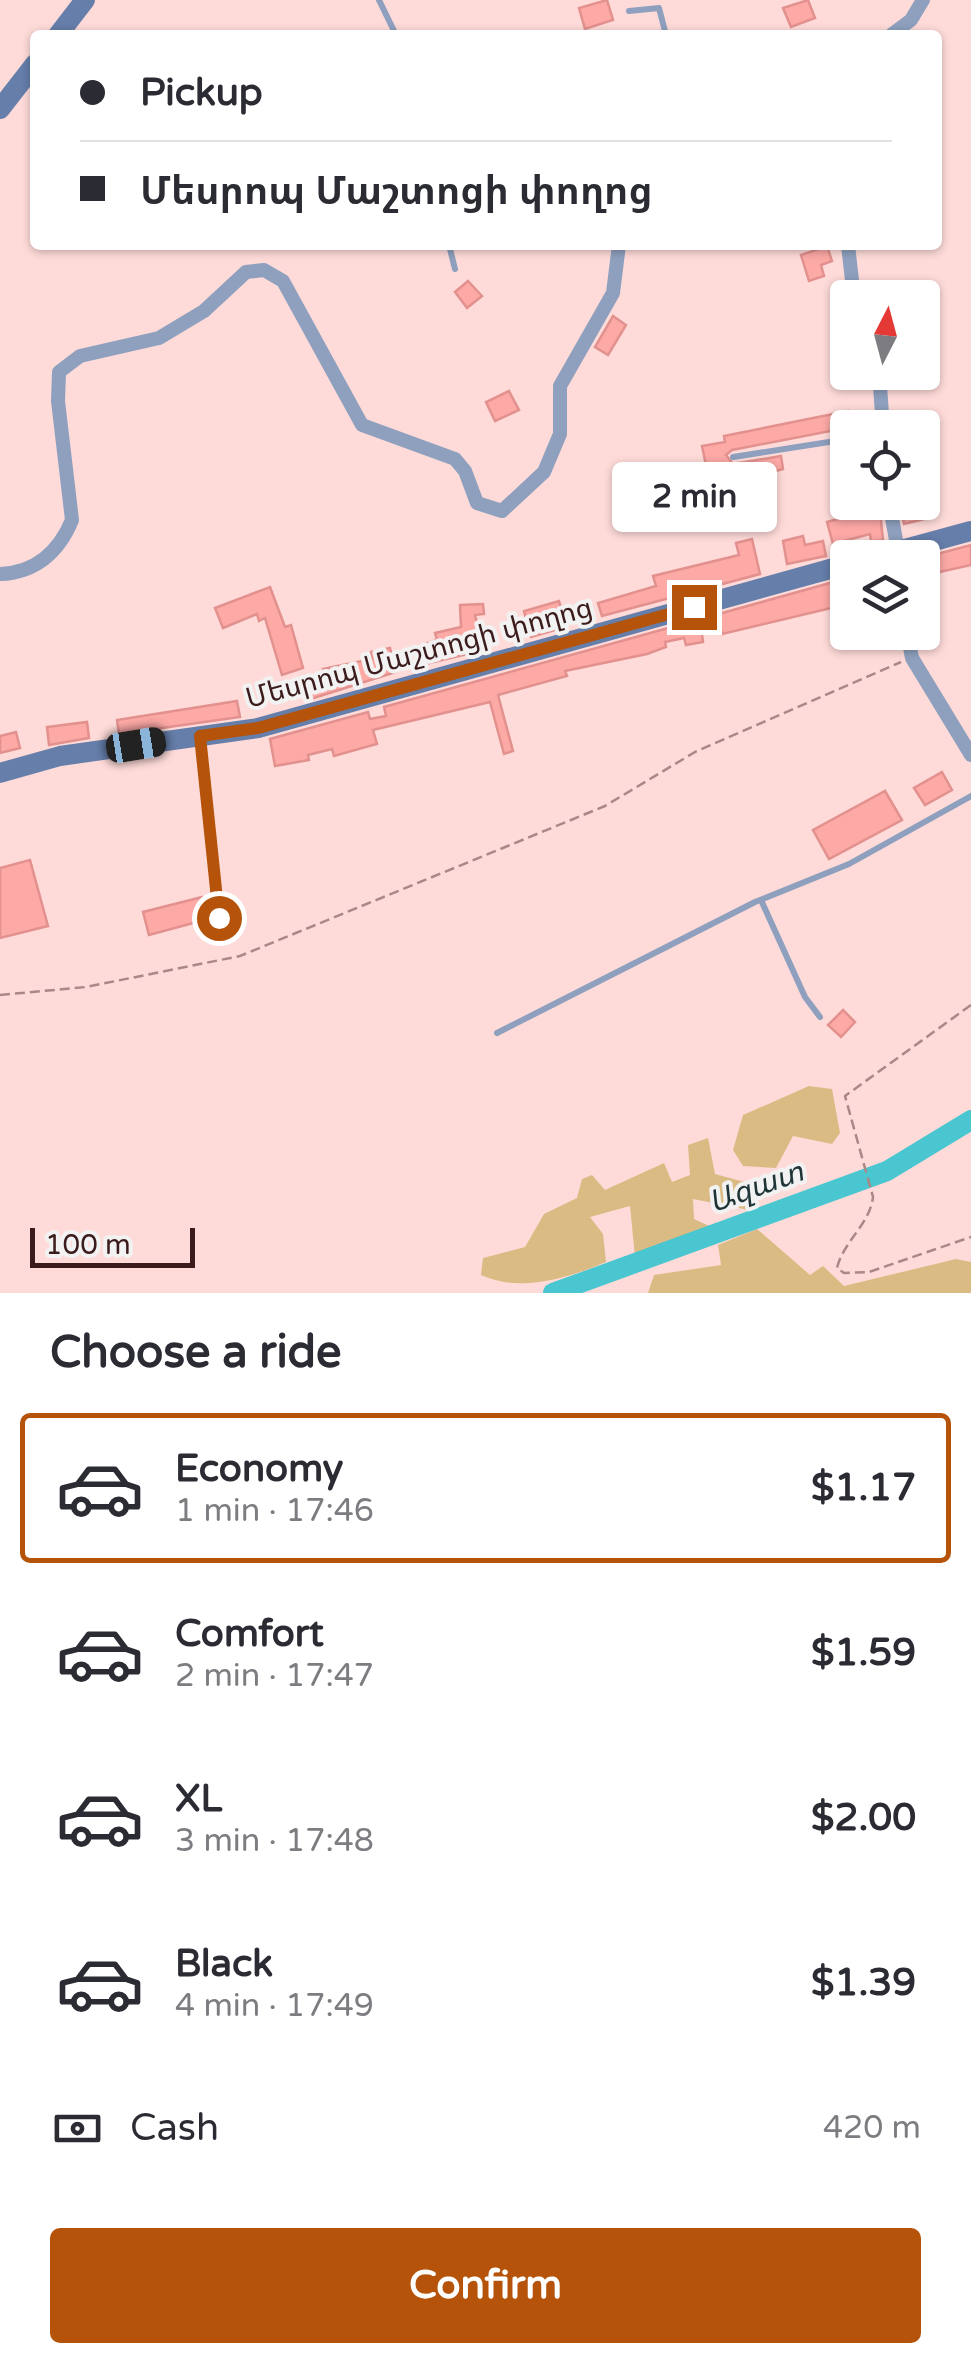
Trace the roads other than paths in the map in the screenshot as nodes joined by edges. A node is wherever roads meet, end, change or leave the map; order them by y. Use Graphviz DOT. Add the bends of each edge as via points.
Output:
graph roads {
  1 [pos="86,0"];
  2 [pos="379,0"];
  3 [pos="922,0"];
  4 [pos="630,11"];
  5 [pos="62,30"];
  6 [pos="394,30"];
  7 [pos="665,30"];
  8 [pos="897,30"];
  9 [pos="30,70"];
  10 [pos="0,108"];
  11 [pos="450,250"];
  12 [pos="618,250"];
  13 [pos="849,250"];
  14 [pos="455,268"];
  15 [pos="852,280"];
  16 [pos="830,442"];
  17 [pos="733,457"];
  18 [pos="971,530"];
  19 [pos="940,540"];
  20 [pos="830,569"];
  21 [pos="0,574"];
  22 [pos="910,650"];
  23 [pos="200,736"];
  24 [pos="971,755"];
  25 [pos="0,772"];
  26 [pos="971,796"];
  27 [pos="761,900"];
  28 [pos="219,918"];
  29 [pos="820,1017"];
  30 [pos="497,1033"];
  1 -- 5 [label="street"];
  2 -- 6 [label="lane"];
  3 -- 8 [label="street"];
  4 -- 7 [label="lane" via="659,8"];
  9 -- 10 [label="street"];
  11 -- 14 [label="lane"];
  12 -- 21 [label="street" via="614,293 560,386 560,434 544,472 502,511 476,503 455,460 362,425 283,281 264,270 246,272 159,338 80,356 59,372 72,520 42,562 20,574"];
  13 -- 15 [label="street"];
  16 -- 17 [label="lane"];
  18 -- 19 [label="street"];
  20 -- 23 [label="street, Մեսրոպ Մաշտոցի փողոց" via="258,728"];
  22 -- 24 [label="street"];
  23 -- 25 [label="street, Մեսրոպ Մաշտոցի փողոց" via="60,756"];
  23 -- 28 [label="lane"];
  26 -- 27 [label="lane" via="848,864"];
  27 -- 29 [label="lane"];
  27 -- 30 [label="lane"];
}
